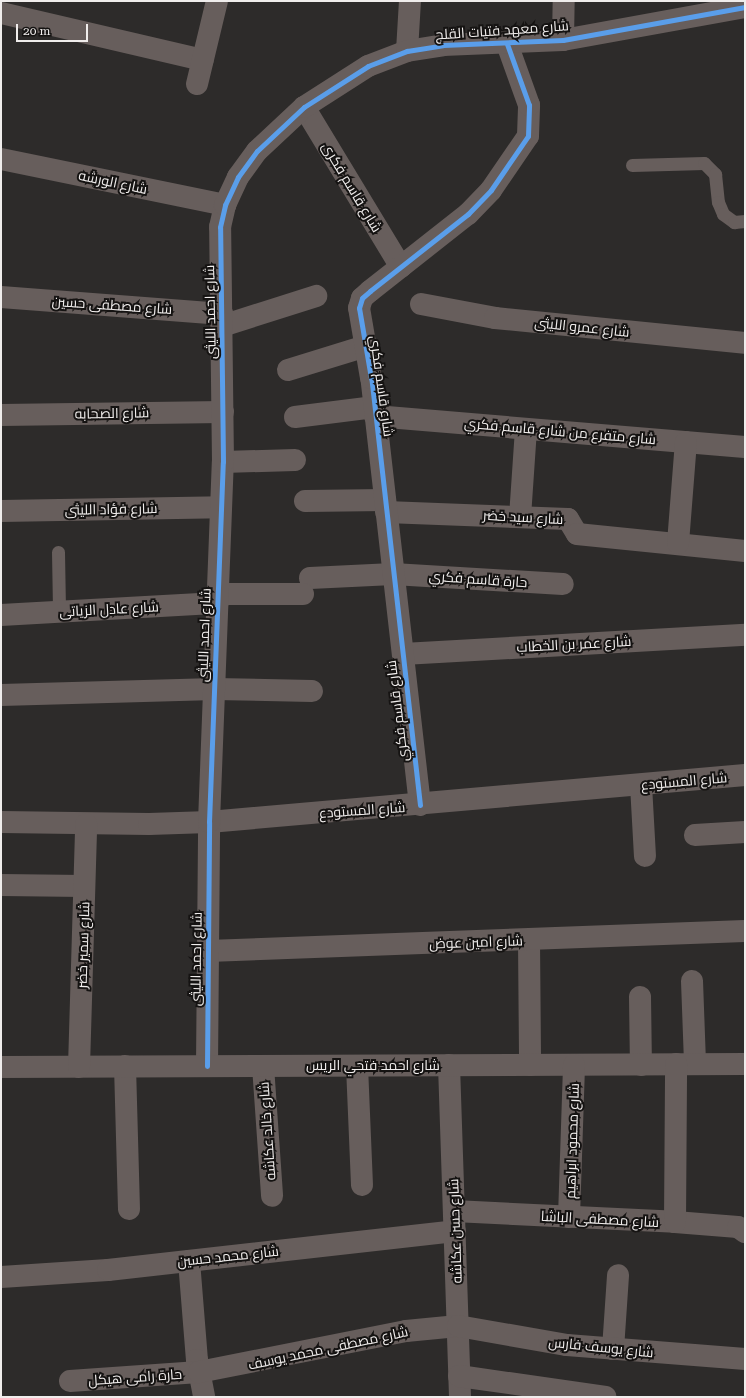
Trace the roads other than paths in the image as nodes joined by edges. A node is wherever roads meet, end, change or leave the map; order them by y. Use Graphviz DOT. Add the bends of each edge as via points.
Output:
graph roads {
  1 [pos="217,1"];
  2 [pos="410,1"];
  3 [pos="564,1"];
  4 [pos="745,8"];
  5 [pos="1,13"];
  6 [pos="563,40"];
  7 [pos="507,44"];
  8 [pos="407,51"];
  9 [pos="203,60"];
  10 [pos="197,84"];
  11 [pos="304,108"];
  12 [pos="1,159"];
  13 [pos="632,165"];
  14 [pos="225,205"];
  15 [pos="745,221"];
  16 [pos="401,267"];
  17 [pos="316,296"];
  18 [pos="1,297"];
  19 [pos="420,304"];
  20 [pos="222,320"];
  21 [pos="745,343"];
  22 [pos="366,346"];
  23 [pos="288,370"];
  24 [pos="224,412"];
  25 [pos="374,412"];
  26 [pos="1,415"];
  27 [pos="295,417"];
  28 [pos="526,429"];
  29 [pos="686,442"];
  30 [pos="745,447"];
  31 [pos="295,460"];
  32 [pos="223,462"];
  33 [pos="305,501"];
  34 [pos="385,506"];
  35 [pos="221,507"];
  36 [pos="1,511"];
  37 [pos="520,517"];
  38 [pos="678,543"];
  39 [pos="745,551"];
  40 [pos="58,552"];
  41 [pos="393,574"];
  42 [pos="563,584"];
  43 [pos="306,586"];
  44 [pos="218,599"];
  45 [pos="59,612"];
  46 [pos="1,615"];
  47 [pos="745,635"];
  48 [pos="403,654"];
  49 [pos="214,689"];
  50 [pos="312,691"];
  51 [pos="1,695"];
  52 [pos="745,776"];
  53 [pos="641,785"];
  54 [pos="420,805"];
  55 [pos="1,822"];
  56 [pos="209,822"];
  57 [pos="86,824"];
  58 [pos="745,832"];
  59 [pos="695,835"];
  60 [pos="645,856"];
  61 [pos="1,885"];
  62 [pos="84,886"];
  63 [pos="745,930"];
  64 [pos="529,940"];
  65 [pos="208,951"];
  66 [pos="692,981"];
  67 [pos="640,997"];
  68 [pos="641,1064"];
  69 [pos="686,1064"];
  70 [pos="745,1064"];
  71 [pos="449,1065"];
  72 [pos="530,1065"];
  73 [pos="574,1065"];
  74 [pos="125,1066"];
  75 [pos="207,1066"];
  76 [pos="263,1066"];
  77 [pos="357,1066"];
  78 [pos="1,1067"];
  79 [pos="79,1067"];
  80 [pos="362,1185"];
  81 [pos="272,1196"];
  82 [pos="129,1209"];
  83 [pos="569,1217"];
  84 [pos="454,1221"];
  85 [pos="675,1222"];
  86 [pos="745,1232"];
  87 [pos="189,1261"];
  88 [pos="618,1275"];
  89 [pos="1,1277"];
  90 [pos="458,1326"];
  91 [pos="613,1349"];
  92 [pos="745,1360"];
  93 [pos="199,1372"];
  94 [pos="459,1376"];
  95 [pos="70,1381"];
  96 [pos="204,1397"];
  97 [pos="460,1397"];
  98 [pos="606,1397"];
  1 -- 9 [label="street"];
  2 -- 8 [label="street"];
  3 -- 6 [label="street"];
  4 -- 6 [label="street, شارع معهد فتيات القلج"];
  5 -- 9 [label="street"];
  6 -- 7 [label="street, شارع معهد فتيات القلج"];
  7 -- 8 [label="street, شارع معهد فتيات القلج" via="443,45"];
  7 -- 16 [label="street, شارع قاسم فكري" via="529,104 528,136 511,164 473,209"];
  8 -- 11 [label="street, شارع معهد فتيات القلج" via="368,66"];
  9 -- 10 [label="street"];
  11 -- 14 [label="street, شارع معهد فتيات القلج" via="257,151 238,178"];
  11 -- 16 [label="street, شارع قاسم فكرى"];
  12 -- 14 [label="street, شارع الورشه"];
  13 -- 15 [label="lane" via="704,163 715,174 718,202 723,214 734,222"];
  14 -- 20 [label="street, شارع احمد الليثى" via="220,227"];
  16 -- 22 [label="street, شارع قاسم فكري" via="362,298 360,318"];
  17 -- 20 [label="street"];
  18 -- 20 [label="street, شارع مصطفى حسين"];
  19 -- 21 [label="street, شارع عمرو الليثى" via="495,318"];
  20 -- 24 [label="street, شارع احمد الليثى"];
  22 -- 23 [label="street"];
  22 -- 25 [label="street, شارع قاسم فكري"];
  24 -- 26 [label="street, شارع الصحابه"];
  24 -- 32 [label="street, شارع احمد الليثى"];
  25 -- 27 [label="street, شارع متفرع من شارع قاسم فكري"];
  25 -- 28 [label="street, شارع متفرع من شارع قاسم فكري"];
  25 -- 34 [label="street, شارع قاسم فكري"];
  28 -- 29 [label="street, شارع متفرع من شارع قاسم فكري"];
  28 -- 37 [label="street"];
  29 -- 30 [label="street, شارع متفرع من شارع قاسم فكري"];
  29 -- 38 [label="street"];
  31 -- 32 [label="street"];
  32 -- 35 [label="street, شارع احمد الليثى"];
  33 -- 34 [label="street, شارع سيد خضر"];
  34 -- 37 [label="street, شارع سيد خضر"];
  34 -- 41 [label="street, شارع قاسم فكري"];
  35 -- 36 [label="street, شارع فؤاد الليثى"];
  35 -- 44 [label="street, شارع احمد الليثى"];
  37 -- 38 [label="street, شارع سيد خضر" via="569,519 577,534"];
  38 -- 39 [label="street, شارع سيد خضر"];
  40 -- 45 [label="lane"];
  41 -- 42 [label="street, حارة قاسم فكري"];
  41 -- 43 [label="street, حارة قاسم فكري"];
  41 -- 48 [label="street, شارع قاسم فكري"];
  43 -- 44 [label="street, شارع عادل الزياتى"];
  44 -- 45 [label="street, شارع عادل الزياتى"];
  44 -- 49 [label="street, شارع احمد الليثى"];
  45 -- 46 [label="street, شارع عادل الزياتى"];
  47 -- 48 [label="street, شارع عمر بن الخطاب"];
  48 -- 54 [label="street, شارع قاسم فكري"];
  49 -- 50 [label="street"];
  49 -- 51 [label="street"];
  49 -- 56 [label="street, شارع احمد الليثى"];
  52 -- 53 [label="street, شارع المستودع"];
  53 -- 54 [label="street, شارع المستودع"];
  53 -- 60 [label="street"];
  54 -- 56 [label="street, شارع المستودع"];
  55 -- 57 [label="street, شارع المستودع"];
  56 -- 57 [label="street, شارع المستودع"];
  56 -- 65 [label="street, شارع احمد الليثى"];
  57 -- 62 [label="street, شارع سمير خضر"];
  58 -- 59 [label="street"];
  61 -- 62 [label="street"];
  62 -- 79 [label="street, شارع سمير خضر"];
  63 -- 64 [label="street, شارع امين عوض"];
  64 -- 65 [label="street, شارع امين عوض"];
  64 -- 72 [label="street"];
  65 -- 75 [label="street, شارع احمد الليثى"];
  66 -- 69 [label="street"];
  67 -- 68 [label="street"];
  68 -- 69 [label="street, شارع احمد فتحي الريس"];
  68 -- 73 [label="street, شارع احمد فتحي الريس"];
  69 -- 70 [label="street, شارع احمد فتحي الريس"];
  69 -- 85 [label="street"];
  71 -- 72 [label="street, شارع احمد فتحي الريس"];
  71 -- 77 [label="street, شارع احمد فتحي الريس"];
  71 -- 84 [label="street, شارع حسن عكاشه"];
  72 -- 73 [label="street, شارع احمد فتحي الريس"];
  73 -- 83 [label="street, شارع محمود ابراهيم"];
  74 -- 75 [label="street, شارع احمد فتحي الريس"];
  74 -- 79 [label="street, شارع احمد فتحي الريس"];
  74 -- 82 [label="street"];
  75 -- 76 [label="street, شارع احمد فتحي الريس"];
  76 -- 77 [label="street, شارع احمد فتحي الريس"];
  76 -- 81 [label="street, شارع خالد عكاشه"];
  77 -- 80 [label="street"];
  78 -- 79 [label="street, شارع احمد فتحي الريس"];
  83 -- 84 [label="street, شارع مصطفى الباشا"];
  83 -- 85 [label="street, شارع مصطفى الباشا"];
  84 -- 87 [label="street, شارع محمد حسين"];
  84 -- 90 [label="street, شارع حسن عكاشه"];
  85 -- 86 [label="street, شارع مصطفى الباشا" via="738,1227"];
  87 -- 89 [label="street, شارع محمد حسين"];
  87 -- 93 [label="street"];
  88 -- 91 [label="street"];
  90 -- 91 [label="street, شارع يوسف فارس" via="542,1341"];
  90 -- 93 [label="street, شارع مصطفى محمد يوسف" via="406,1331"];
  90 -- 94 [label="street, شارع حسن عكاشه"];
  91 -- 92 [label="street, شارع يوسف فارس"];
  93 -- 95 [label="street, حارة رامى هيكل"];
  93 -- 96 [label="street"];
  94 -- 97 [label="street, شارع حسن عكاشه"];
  94 -- 98 [label="street"];
}
